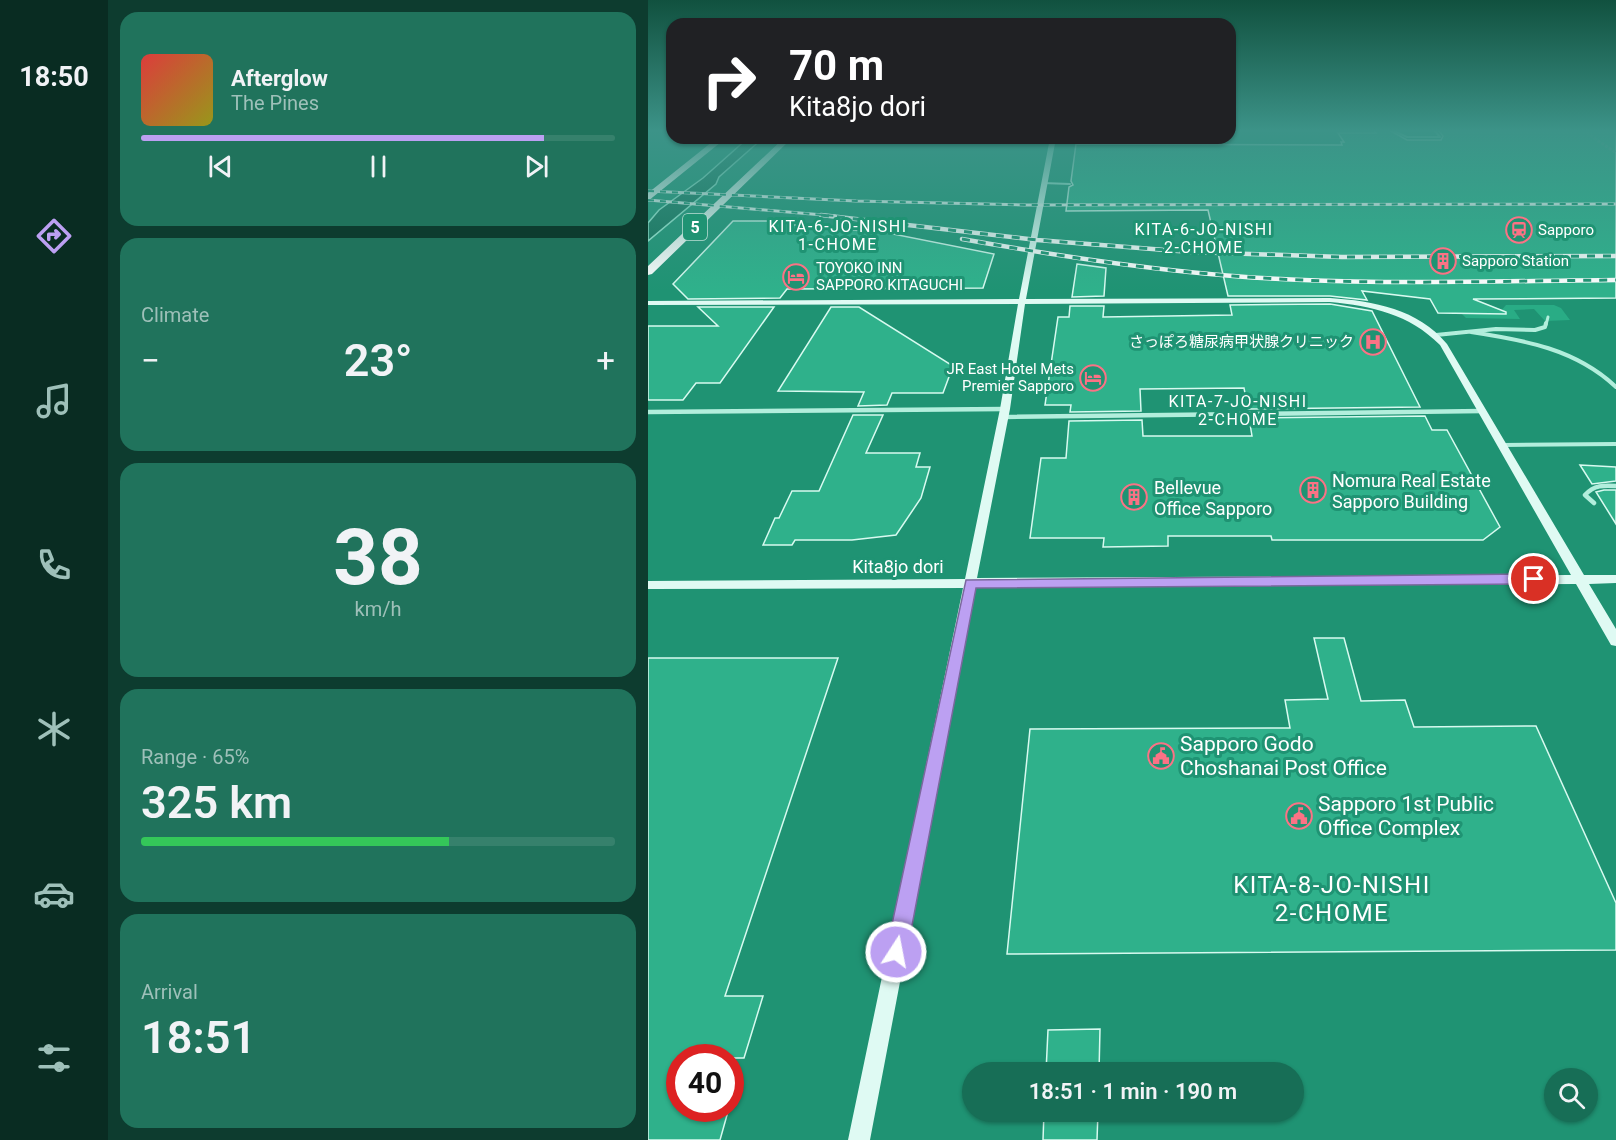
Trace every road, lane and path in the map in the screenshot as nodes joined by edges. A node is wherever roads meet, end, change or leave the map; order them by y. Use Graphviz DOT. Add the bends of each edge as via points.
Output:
graph roads {
  1 [pos="666,183"];
  2 [pos="741,183"];
  3 [pos="1044,183"];
  4 [pos="1049,183"];
  5 [pos="1070,184"];
  6 [pos="648,198"];
  7 [pos="648,272"];
  8 [pos="1022,302"];
  9 [pos="648,303"];
  10 [pos="1548,317"];
  11 [pos="1471,332"];
  12 [pos="1436,335"];
  13 [pos="1616,387"];
  14 [pos="1483,411"];
  15 [pos="648,412"];
  16 [pos="1004,413"];
  17 [pos="1616,444"];
  18 [pos="1503,445"];
  19 [pos="1616,486"];
  20 [pos="1594,503"];
  21 [pos="1580,579"];
  22 [pos="1616,579"];
  23 [pos="970,583"];
  24 [pos="648,585"];
  25 [pos="1616,641"];
  26 [pos="859,1140"];
  1 -- 6 [label="highway"];
  2 -- 7 [label="highway, 5"];
  3 -- 8 [label="street"];
  4 -- 5 [label="lane"];
  8 -- 9 [label="street"];
  8 -- 12 [label="street" via="1355,302 1404,314"];
  8 -- 16 [label="street"];
  10 -- 11 [label="lane" via="1545,327 1535,330"];
  11 -- 12 [label="lane"];
  11 -- 13 [label="lane" via="1555,350 1594,370"];
  12 -- 14 [label="street"];
  14 -- 16 [label="street"];
  14 -- 18 [label="street"];
  15 -- 16 [label="street"];
  16 -- 23 [label="street"];
  17 -- 18 [label="lane"];
  18 -- 21 [label="street"];
  19 -- 20 [label="lane" via="1590,489 1585,495"];
  21 -- 22 [label="street, Kita8jo dori"];
  21 -- 23 [label="street, Kita8jo dori"];
  21 -- 25 [label="street"];
  23 -- 24 [label="street, Kita8jo dori"];
  23 -- 26 [label="street"];
}
